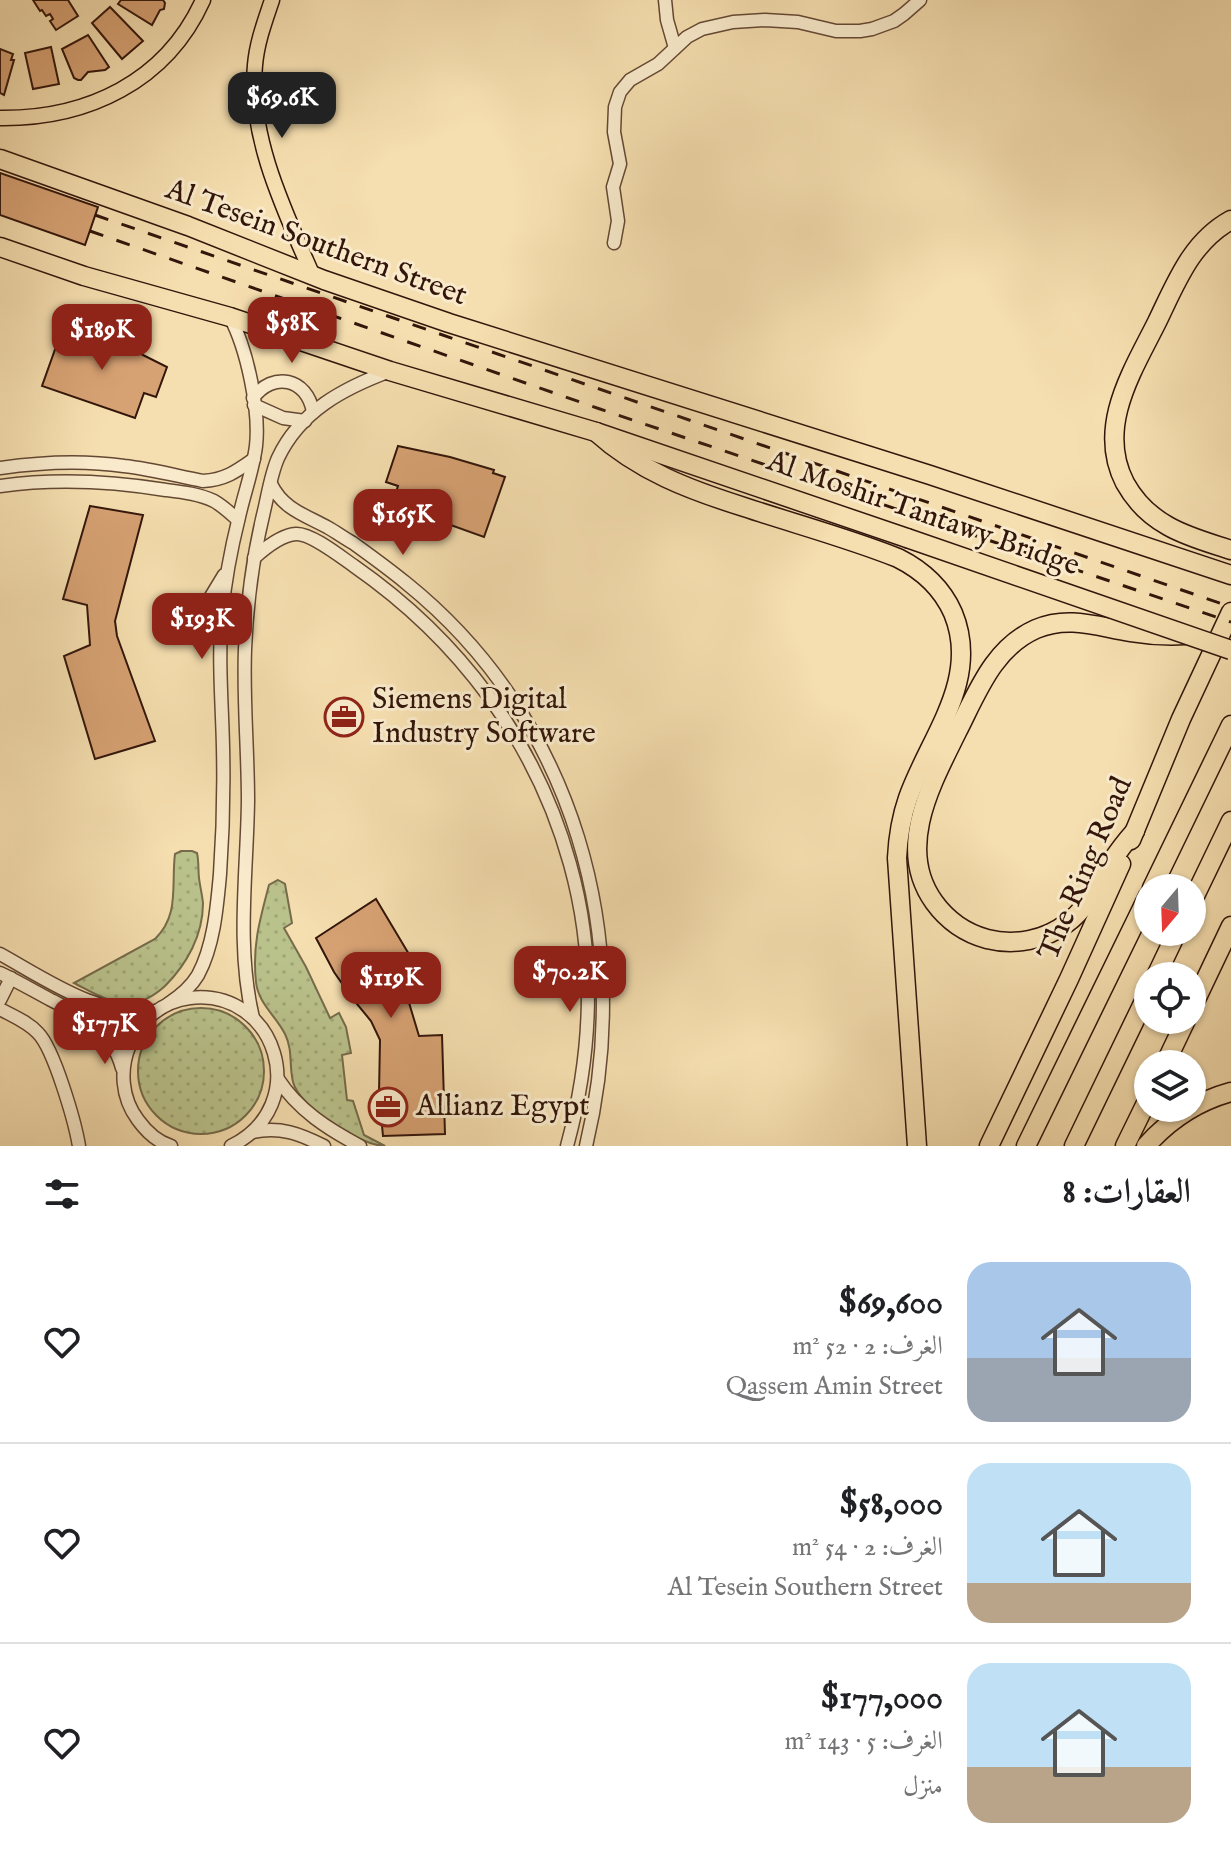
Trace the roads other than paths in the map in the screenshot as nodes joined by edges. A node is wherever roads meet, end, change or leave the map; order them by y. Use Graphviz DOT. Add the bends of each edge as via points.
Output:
graph roads {
  1 [pos="203,0"];
  2 [pos="272,0"];
  3 [pos="665,0"];
  4 [pos="920,0"];
  5 [pos="675,48"];
  6 [pos="0,118"];
  7 [pos="0,159"];
  8 [pos="1225,223"];
  9 [pos="614,243"];
  10 [pos="0,247"];
  11 [pos="313,276"];
  12 [pos="230,317"];
  13 [pos="390,371"];
  14 [pos="614,376"];
  15 [pos="254,402"];
  16 [pos="309,416"];
  17 [pos="596,432"];
  18 [pos="254,459"];
  19 [pos="0,468"];
  20 [pos="271,484"];
  21 [pos="0,486"];
  22 [pos="238,520"];
  23 [pos="1231,550"];
  24 [pos="254,558"];
  25 [pos="228,569"];
  26 [pos="1231,575"];
  27 [pos="204,608"];
  28 [pos="1231,612"];
  29 [pos="1185,635"];
  30 [pos="1231,650"];
  31 [pos="1231,725"];
  32 [pos="536,737"];
  33 [pos="522,745"];
  34 [pos="1231,821"];
  35 [pos="1135,831"];
  36 [pos="1159,874"];
  37 [pos="1205,874"];
  38 [pos="1134,925"];
  39 [pos="1231,926"];
  40 [pos="0,954"];
  41 [pos="5,975"];
  42 [pos="1206,979"];
  43 [pos="0,1000"];
  44 [pos="162,1008"];
  45 [pos="0,1010"];
  46 [pos="253,1018"];
  47 [pos="1134,1022"];
  48 [pos="123,1069"];
  49 [pos="278,1079"];
  50 [pos="1231,1092"];
  51 [pos="1137,1122"];
  52 [pos="145,1130"];
  53 [pos="253,1132"];
  54 [pos="79,1146"];
  55 [pos="148,1146"];
  56 [pos="171,1146"];
  57 [pos="231,1146"];
  58 [pos="324,1146"];
  59 [pos="360,1146"];
  60 [pos="567,1146"];
  61 [pos="586,1146"];
  62 [pos="917,1146"];
  63 [pos="989,1146"];
  64 [pos="1026,1146"];
  65 [pos="1074,1146"];
  66 [pos="1125,1146"];
  67 [pos="1146,1146"];
  1 -- 6 [label="main road" via="173,48 116,93 73,110"];
  2 -- 11 [label="main road" via="258,47 256,104 266,155"];
  3 -- 5 [label="street"];
  4 -- 5 [label="street" via="894,21 872,29 848,32 749,20 702,29"];
  5 -- 9 [label="street" via="630,80 617,99 614,132 620,164 613,187 618,221"];
  7 -- 11 [label="highway, Al Tesein Southern Street"];
  8 -- 23 [label="highway" via="1201,242 1181,274 1127,383 1113,438 1123,479 1144,508 1176,531"];
  10 -- 12 [label="highway"];
  11 -- 14 [label="highway, Al Tesein Southern Street"];
  12 -- 13 [label="highway"];
  12 -- 15 [label="street" via="245,353"];
  13 -- 16 [label="street" via="348,388"];
  13 -- 17 [label="highway"];
  14 -- 26 [label="highway, Al Moshir Tantawy Bridge"];
  15 -- 16 [label="street" via="273,415"];
  15 -- 16 [label="street" via="266,385 293,383 307,395"];
  15 -- 18 [label="street"];
  16 -- 20 [label="street" via="278,458"];
  17 -- 29 [label="highway, Al Moshir Tantawy Bridge, bridge"];
  17 -- 62 [label="highway" via="672,482 898,558 930,579 952,611 960,635 960,674 908,799 897,858"];
  18 -- 19 [label="street" via="224,478 203,481 84,463"];
  18 -- 22 [label="street"];
  20 -- 24 [label="street"];
  20 -- 32 [label="street" via="286,505 369,554 430,604 486,661"];
  21 -- 22 [label="street" via="77,481 141,486 206,498"];
  22 -- 25 [label="street"];
  24 -- 33 [label="street" via="299,534 360,570 452,651"];
  24 -- 46 [label="street" via="245,651 243,944"];
  25 -- 27 [label="street"];
  25 -- 44 [label="street" via="220,656 223,830 216,913 197,976"];
  28 -- 35 [label="highway, The Ring Road"];
  29 -- 30 [label="highway, Al Moshir Tantawy Bridge, bridge"];
  29 -- 35 [label="highway" via="1059,622 1013,643 984,677 940,767 916,850 929,896 953,923 974,935 1022,942 1045,936 1084,908"];
  31 -- 36 [label="highway"];
  32 -- 33 [label="street"];
  32 -- 61 [label="street" via="583,851 599,937 601,1055"];
  33 -- 60 [label="street" via="563,839 585,946 586,1049"];
  34 -- 37 [label="highway"];
  35 -- 63 [label="highway, The Ring Road"];
  38 -- 64 [label="highway, The Ring Road"];
  39 -- 42 [label="highway"];
  40 -- 44 [label="street" via="102,1005 134,1012"];
  41 -- 43 [label="street"];
  41 -- 48 [label="street" via="100,1028"];
  44 -- 46 [label="street" via="190,998 213,999"];
  44 -- 48 [label="street" via="139,1027"];
  45 -- 54 [label="street" via="31,1026 45,1041"];
  46 -- 49 [label="street" via="272,1046"];
  47 -- 65 [label="highway"];
  48 -- 52 [label="street" via="124,1091"];
  49 -- 53 [label="street" via="270,1108"];
  49 -- 59 [label="street" via="304,1110"];
  50 -- 67 [label="highway" via="1184,1113"];
  51 -- 66 [label="highway"];
  52 -- 55 [label="street"];
  52 -- 56 [label="street"];
  53 -- 57 [label="street"];
  53 -- 58 [label="street" via="288,1131"];
}
